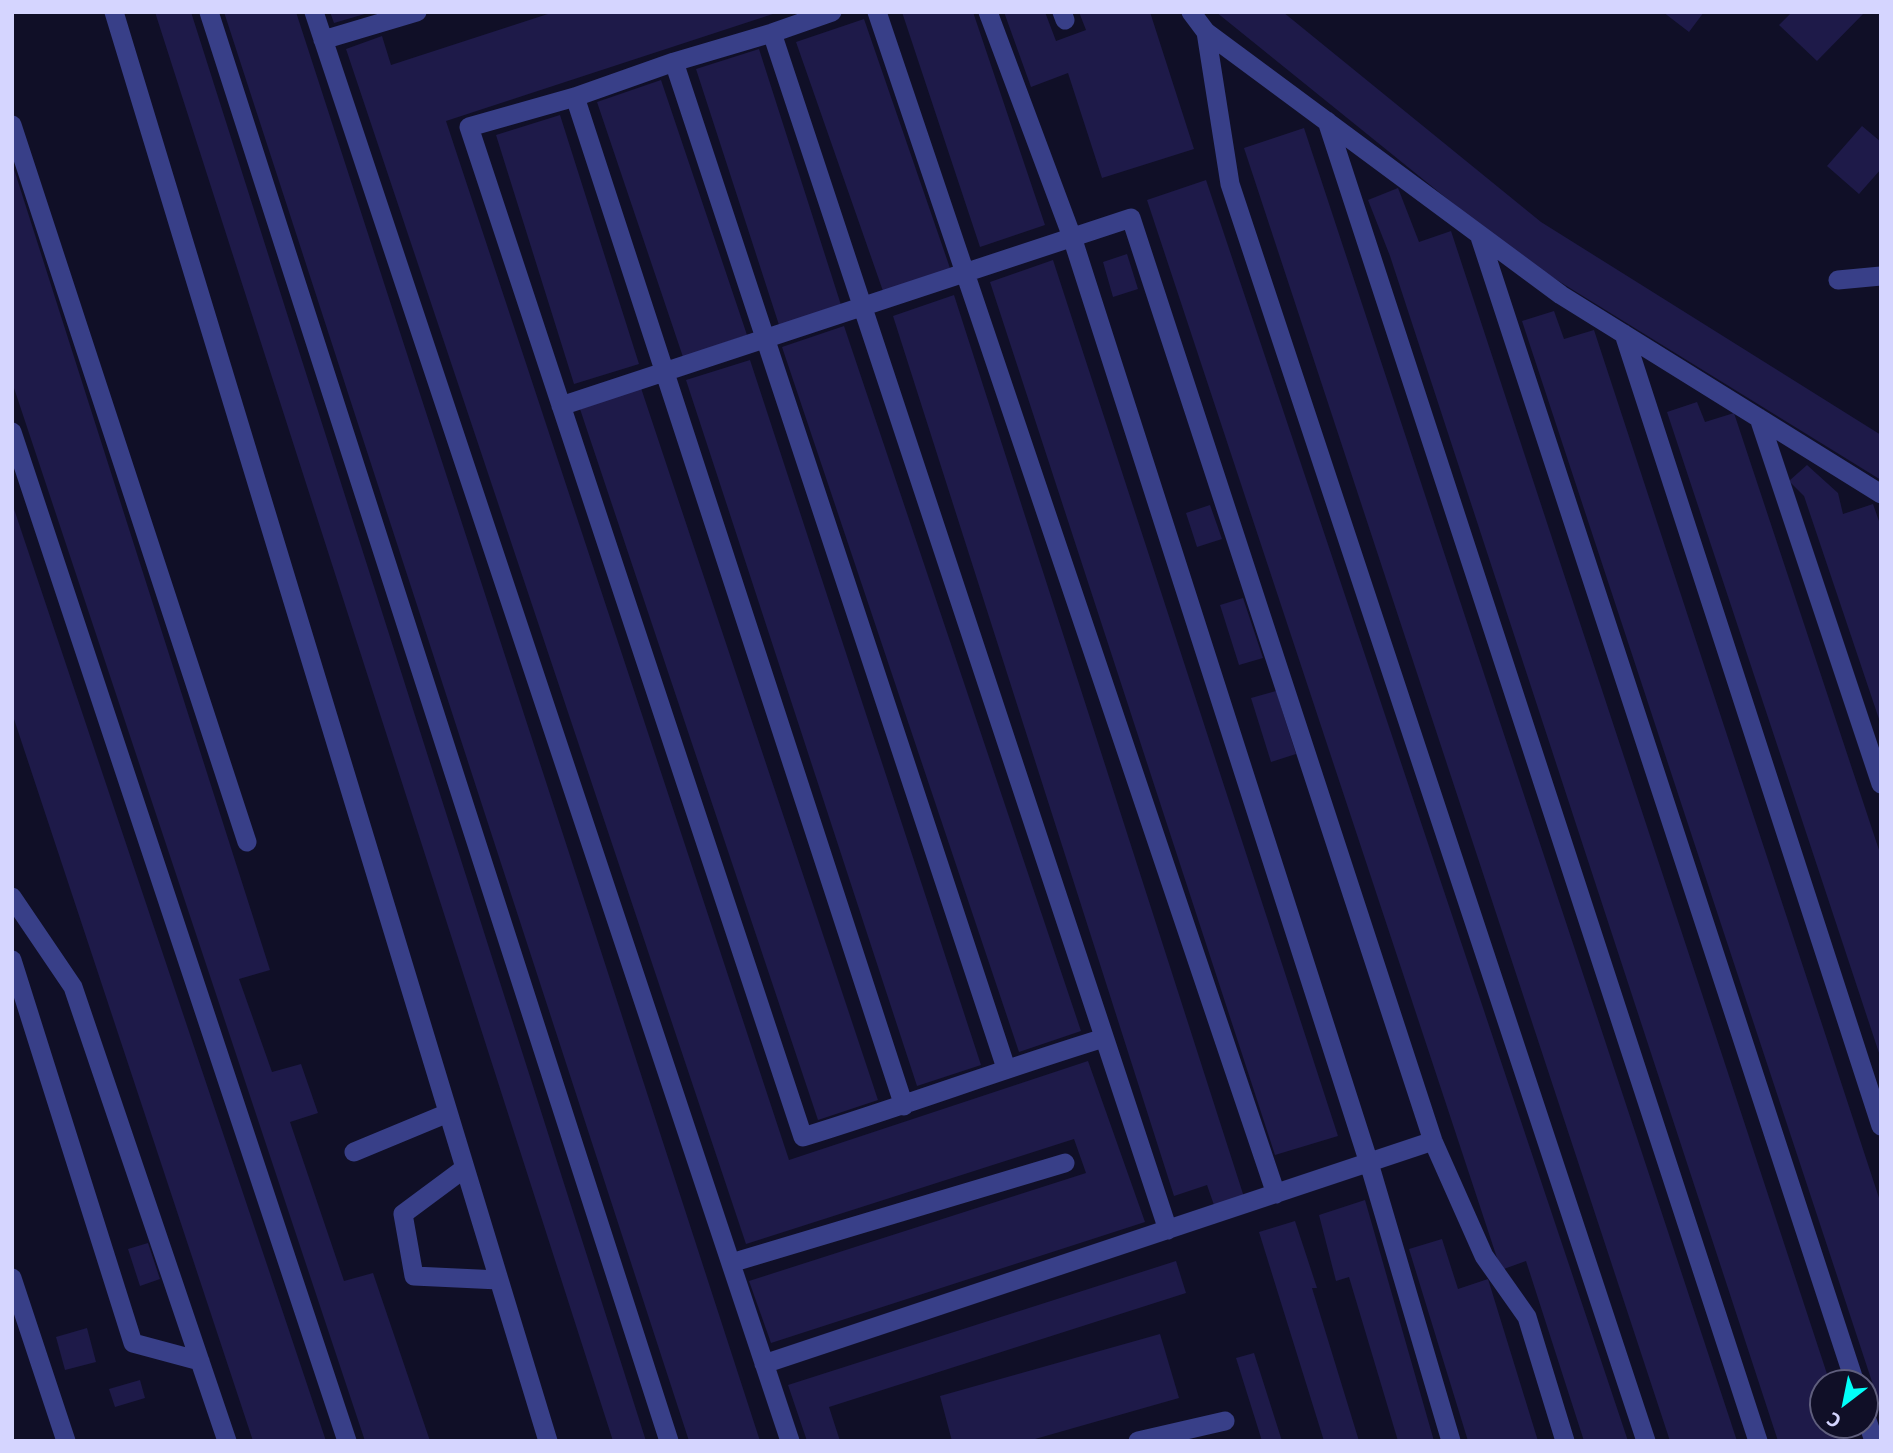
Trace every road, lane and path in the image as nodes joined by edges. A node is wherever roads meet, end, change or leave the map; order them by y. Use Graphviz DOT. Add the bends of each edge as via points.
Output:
graph roads {
  1 [pos="114,12"];
  2 [pos="209,12"];
  3 [pos="314,12"];
  4 [pos="417,12"];
  5 [pos="832,12"];
  6 [pos="877,12"];
  7 [pos="988,12"];
  8 [pos="1191,12"];
  9 [pos="1206,32"];
  10 [pos="772,33"];
  11 [pos="323,40"];
  12 [pos="674,62"];
  13 [pos="575,97"];
  14 [pos="1327,121"];
  15 [pos="12,125"];
  16 [pos="1479,234"];
  17 [pos="1072,237"];
  18 [pos="965,272"];
  19 [pos="1881,276"];
  20 [pos="1838,280"];
  21 [pos="862,306"];
  22 [pos="1624,334"];
  23 [pos="765,338"];
  24 [pos="665,372"];
  25 [pos="561,405"];
  26 [pos="1759,418"];
  27 [pos="12,432"];
  28 [pos="1881,494"];
  29 [pos="1881,784"];
  30 [pos="247,842"];
  31 [pos="12,897"];
  32 [pos="12,960"];
  33 [pos="1104,1038"];
  34 [pos="1006,1069"];
  35 [pos="904,1106"];
  36 [pos="448,1113"];
  37 [pos="1881,1126"];
  38 [pos="1433,1141"];
  39 [pos="354,1152"];
  40 [pos="1065,1163"];
  41 [pos="1369,1163"];
  42 [pos="465,1168"];
  43 [pos="1276,1194"];
  44 [pos="1168,1230"];
  45 [pos="731,1263"];
  46 [pos="12,1278"];
  47 [pos="499,1280"];
  48 [pos="200,1361"];
  49 [pos="764,1364"];
  50 [pos="1850,1369"];
  51 [pos="1225,1421"];
  52 [pos="66,1441"];
  53 [pos="227,1441"];
  54 [pos="347,1441"];
  55 [pos="548,1441"];
  56 [pos="669,1441"];
  57 [pos="790,1441"];
  58 [pos="1138,1441"];
  59 [pos="1451,1441"];
  60 [pos="1564,1441"];
  61 [pos="1646,1441"];
  62 [pos="1758,1441"];
  1 -- 36 [label="lane"];
  2 -- 56 [label="lane"];
  3 -- 11 [label="lane"];
  4 -- 11 [label="lane"];
  5 -- 10 [label="lane"];
  6 -- 18 [label="lane"];
  7 -- 17 [label="lane"];
  8 -- 9 [label="lane"];
  9 -- 14 [label="lane"];
  9 -- 61 [label="lane" via="1230,184"];
  10 -- 12 [label="lane"];
  10 -- 21 [label="lane"];
  11 -- 45 [label="lane"];
  12 -- 13 [label="lane"];
  12 -- 23 [label="lane"];
  13 -- 24 [label="lane"];
  13 -- 25 [label="lane" via="470,127"];
  14 -- 16 [label="lane"];
  14 -- 62 [label="lane"];
  15 -- 30 [label="lane"];
  16 -- 22 [label="lane" via="1561,295"];
  16 -- 50 [label="lane"];
  17 -- 18 [label="lane"];
  17 -- 38 [label="lane" via="1131,218"];
  17 -- 41 [label="lane"];
  18 -- 21 [label="lane"];
  18 -- 43 [label="lane"];
  19 -- 20 [label="lane"];
  21 -- 23 [label="lane"];
  21 -- 33 [label="lane"];
  22 -- 26 [label="lane"];
  22 -- 37 [label="lane"];
  23 -- 24 [label="lane"];
  23 -- 34 [label="lane"];
  24 -- 25 [label="lane"];
  24 -- 35 [label="lane"];
  25 -- 35 [label="lane" via="803,1137"];
  26 -- 28 [label="lane"];
  26 -- 29 [label="lane"];
  27 -- 54 [label="lane"];
  31 -- 48 [label="lane" via="73,987"];
  32 -- 48 [label="lane" via="133,1343"];
  33 -- 34 [label="lane"];
  33 -- 44 [label="lane"];
  34 -- 35 [label="lane"];
  36 -- 39 [label="lane"];
  36 -- 42 [label="lane"];
  38 -- 41 [label="lane"];
  38 -- 60 [label="lane" via="1484,1256 1527,1317"];
  40 -- 45 [label="lane"];
  41 -- 43 [label="lane"];
  41 -- 59 [label="lane"];
  42 -- 47 [label="lane"];
  42 -- 47 [label="lane" via="403,1214 414,1276"];
  43 -- 44 [label="lane"];
  44 -- 49 [label="lane"];
  45 -- 49 [label="lane"];
  46 -- 52 [label="lane"];
  47 -- 55 [label="lane"];
  48 -- 53 [label="lane"];
  49 -- 57 [label="lane"];
  51 -- 58 [label="lane"];
}
